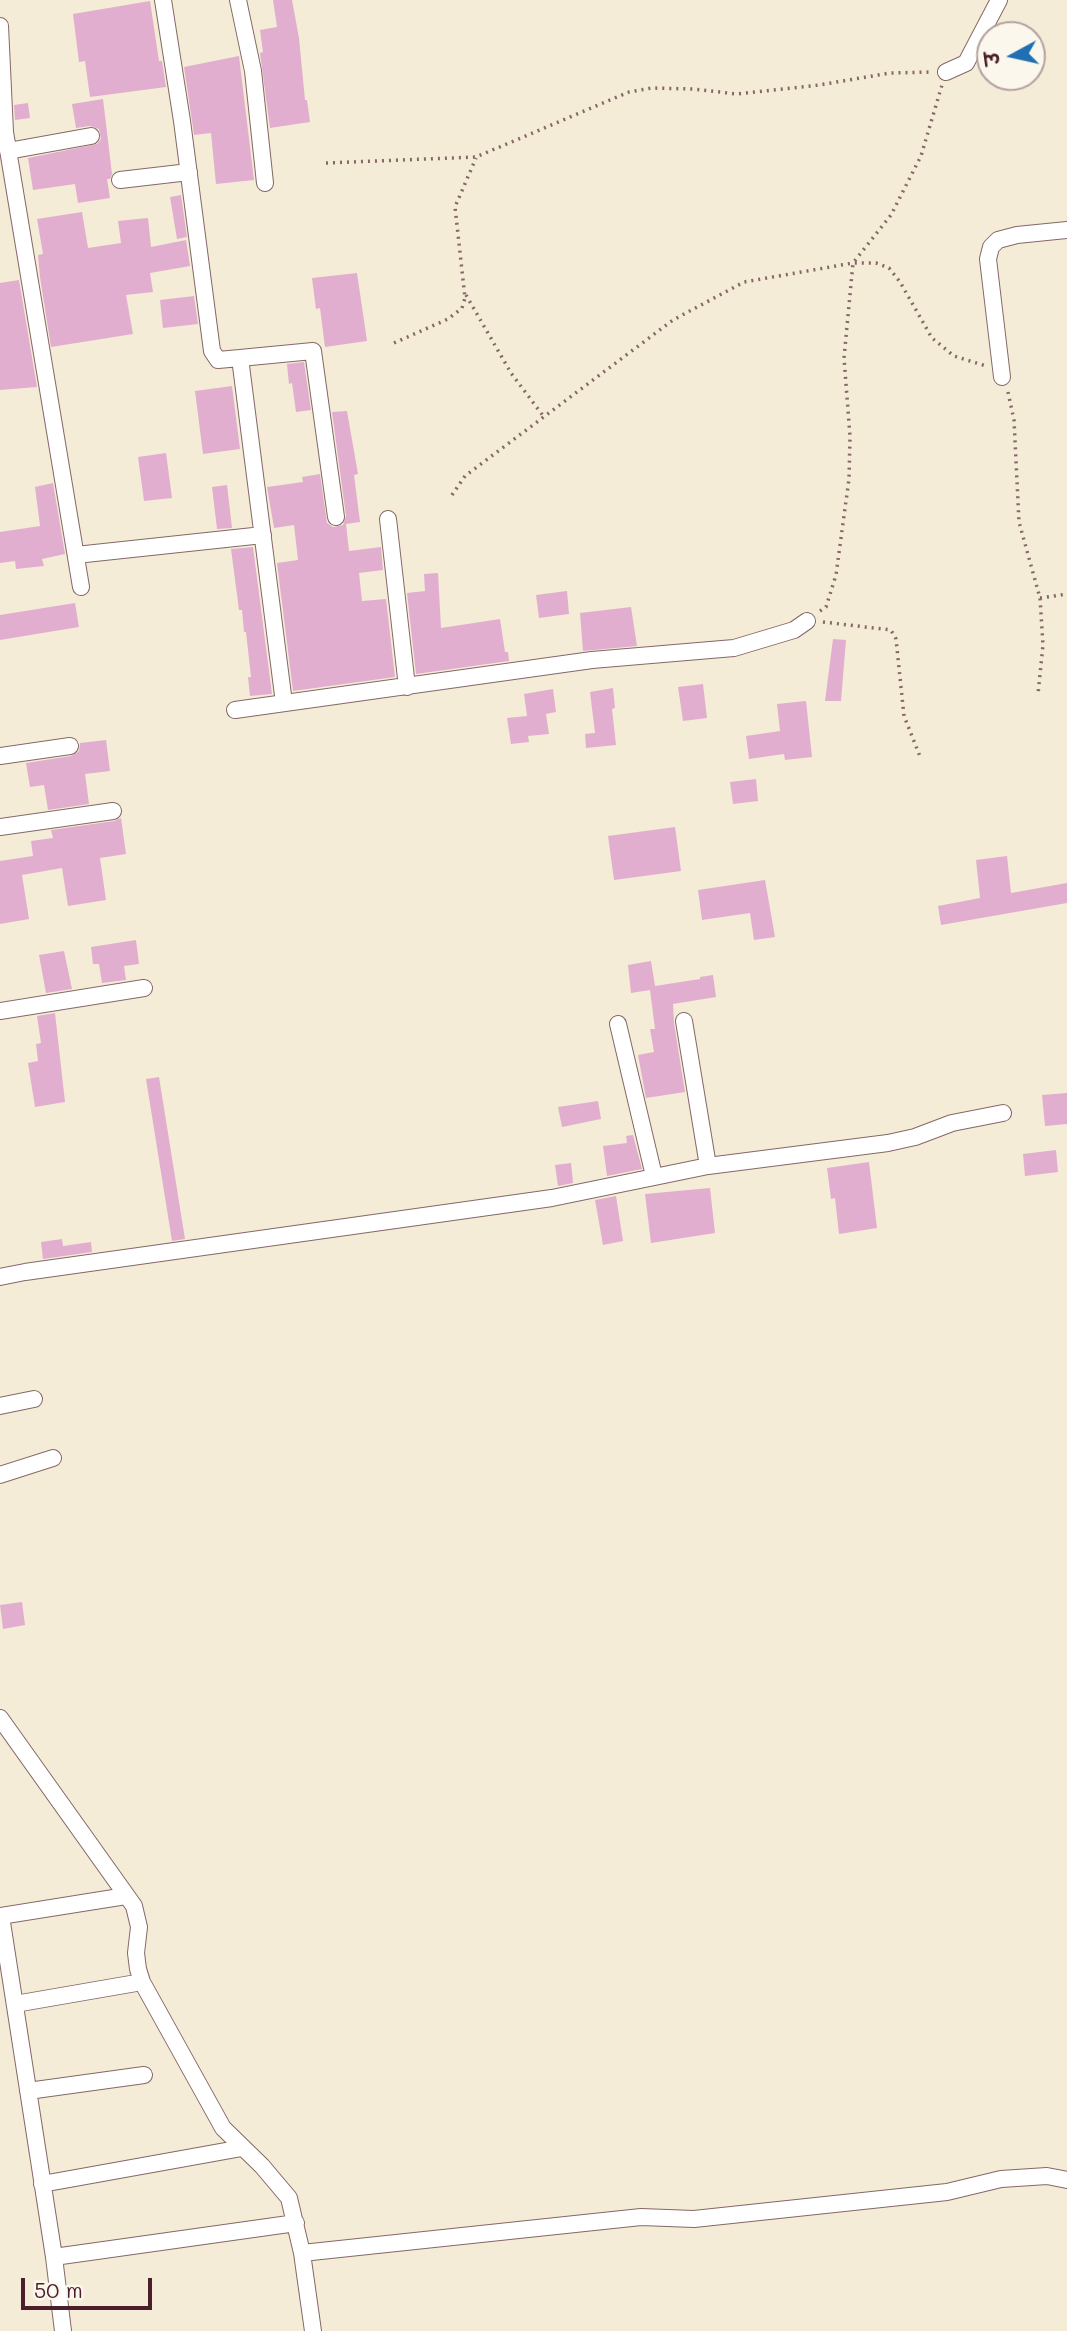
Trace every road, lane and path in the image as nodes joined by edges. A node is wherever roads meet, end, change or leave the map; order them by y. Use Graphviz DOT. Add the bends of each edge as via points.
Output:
graph roads {
  1 [pos="163,0"];
  2 [pos="238,0"];
  3 [pos="999,0"];
  4 [pos="0,26"];
  5 [pos="946,72"];
  6 [pos="91,136"];
  7 [pos="8,151"];
  8 [pos="476,157"];
  9 [pos="326,163"];
  10 [pos="189,172"];
  11 [pos="120,180"];
  12 [pos="265,183"];
  13 [pos="1067,230"];
  14 [pos="853,263"];
  15 [pos="464,292"];
  16 [pos="394,343"];
  17 [pos="240,358"];
  18 [pos="1002,377"];
  19 [pos="544,417"];
  20 [pos="452,495"];
  21 [pos="336,517"];
  22 [pos="388,519"];
  23 [pos="263,535"];
  24 [pos="76,555"];
  25 [pos="81,587"];
  26 [pos="1067,594"];
  27 [pos="1040,598"];
  28 [pos="807,621"];
  29 [pos="407,687"];
  30 [pos="1038,694"];
  31 [pos="284,703"];
  32 [pos="235,710"];
  33 [pos="70,746"];
  34 [pos="0,755"];
  35 [pos="921,759"];
  36 [pos="113,811"];
  37 [pos="0,827"];
  38 [pos="144,988"];
  39 [pos="0,1011"];
  40 [pos="684,1021"];
  41 [pos="618,1024"];
  42 [pos="1003,1113"];
  43 [pos="708,1166"];
  44 [pos="654,1176"];
  45 [pos="0,1277"];
  46 [pos="34,1399"];
  47 [pos="0,1406"];
  48 [pos="52,1458"];
  49 [pos="0,1475"];
  50 [pos="0,1718"];
  51 [pos="126,1896"];
  52 [pos="0,1916"];
  53 [pos="142,1982"];
  54 [pos="15,2004"];
  55 [pos="144,2075"];
  56 [pos="28,2091"];
  57 [pos="242,2148"];
  58 [pos="1067,2180"];
  59 [pos="42,2184"];
  60 [pos="296,2223"];
  61 [pos="302,2253"];
  62 [pos="54,2257"];
  63 [pos="63,2331"];
  64 [pos="313,2331"];
  1 -- 10 [label="street"];
  2 -- 12 [label="street" via="253,71"];
  3 -- 5 [label="street" via="966,63"];
  4 -- 7 [label="street"];
  5 -- 8 [label="path" via="890,73 737,94 652,88 629,92"];
  5 -- 14 [label="path" via="922,156 891,215"];
  6 -- 7 [label="street"];
  7 -- 24 [label="street"];
  8 -- 9 [label="path"];
  8 -- 15 [label="path" via="455,207"];
  10 -- 11 [label="street"];
  10 -- 17 [label="street" via="212,351 218,360"];
  13 -- 18 [label="street" via="998,240 991,247 988,259"];
  14 -- 18 [label="path" via="888,268 932,338 954,356 981,363"];
  14 -- 19 [label="path" via="744,282 673,320"];
  14 -- 28 [label="path" via="844,358 847,493 836,575 826,607"];
  15 -- 16 [label="path" via="462,307 448,319"];
  15 -- 19 [label="path" via="511,373"];
  17 -- 21 [label="street" via="313,351"];
  17 -- 23 [label="street"];
  18 -- 27 [label="path" via="1014,420 1019,522"];
  19 -- 20 [label="path" via="465,476"];
  22 -- 29 [label="street"];
  23 -- 24 [label="street"];
  23 -- 31 [label="street"];
  24 -- 25 [label="street"];
  26 -- 27 [label="path"];
  27 -- 30 [label="path" via="1043,645"];
  28 -- 29 [label="street" via="794,630 734,648 592,660"];
  28 -- 35 [label="path" via="891,630 896,639 904,716"];
  29 -- 31 [label="street"];
  31 -- 32 [label="street"];
  33 -- 34 [label="street"];
  36 -- 37 [label="street"];
  38 -- 39 [label="street"];
  40 -- 43 [label="street"];
  41 -- 44 [label="street"];
  42 -- 43 [label="street" via="888,1143"];
  43 -- 44 [label="street"];
  44 -- 45 [label="street" via="552,1198"];
  46 -- 47 [label="street"];
  48 -- 49 [label="street"];
  50 -- 51 [label="street"];
  51 -- 52 [label="street"];
  51 -- 53 [label="street" via="134,1906 139,1927 136,1953"];
  52 -- 54 [label="street"];
  53 -- 54 [label="street"];
  53 -- 57 [label="street" via="223,2128"];
  54 -- 56 [label="street"];
  55 -- 56 [label="street"];
  56 -- 59 [label="street"];
  57 -- 59 [label="street"];
  57 -- 60 [label="street" via="289,2197"];
  58 -- 61 [label="street" via="1047,2176 1001,2179 947,2192 694,2219 641,2217"];
  59 -- 62 [label="street"];
  60 -- 61 [label="street"];
  60 -- 62 [label="street"];
  61 -- 64 [label="street"];
  62 -- 63 [label="street"];
}
